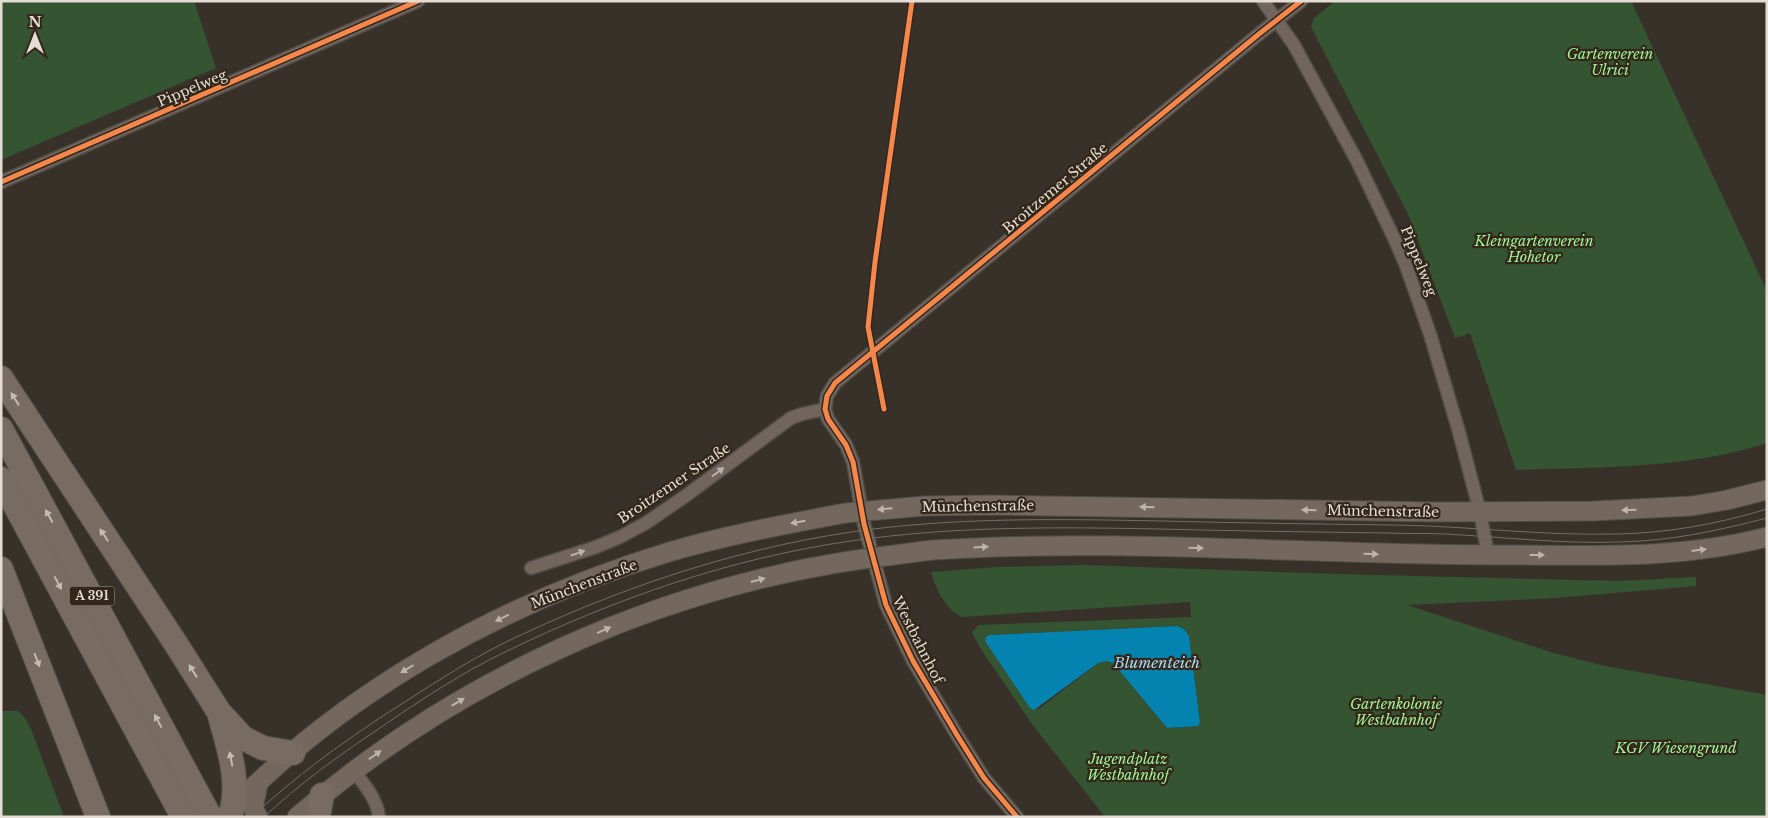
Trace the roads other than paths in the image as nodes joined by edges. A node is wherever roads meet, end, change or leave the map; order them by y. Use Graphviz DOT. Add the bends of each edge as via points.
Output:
graph roads {
  1 [pos="418,1"];
  2 [pos="1263,1"];
  3 [pos="1302,1"];
  4 [pos="1276,21"];
  5 [pos="1,182"];
  6 [pos="1,378"];
  7 [pos="825,410"];
  8 [pos="1,429"];
  9 [pos="1,479"];
  10 [pos="1767,490"];
  11 [pos="1480,512"];
  12 [pos="1767,537"];
  13 [pos="1488,555"];
  14 [pos="532,568"];
  15 [pos="1,569"];
  16 [pos="220,712"];
  17 [pos="293,753"];
  18 [pos="353,770"];
  19 [pos="258,784"];
  20 [pos="89,792"];
  21 [pos="320,806"];
  22 [pos="229,813"];
  23 [pos="98,817"];
  24 [pos="109,817"];
  25 [pos="183,817"];
  26 [pos="210,817"];
  27 [pos="258,817"];
  28 [pos="298,817"];
  29 [pos="379,817"];
  30 [pos="1017,817"];
  1 -- 5 [label="street, Pippelweg"];
  2 -- 4 [label="street, Pippelweg"];
  3 -- 4 [label="street, Broitzemer Straße"];
  4 -- 7 [label="street, Broitzemer Straße" via="836,383 827,396"];
  4 -- 11 [label="street, Pippelweg" via="1294,44 1357,161 1397,245 1430,334"];
  16 -- 6 [label="highway, one-way"];
  14 -- 7 [label="street, Broitzemer Straße, one-way" via="629,533 684,497 790,418"];
  7 -- 30 [label="street, Westbahnhof" via="853,462 878,578 897,629 979,770"];
  26 -- 8 [label="highway, A 391, one-way"];
  9 -- 25 [label="highway, A 391, one-way"];
  10 -- 11 [label="main road, Münchenstraße, one-way" via="1677,508"];
  11 -- 13 [label="street, Pippelweg"];
  11 -- 17 [label="main road, Münchenstraße, one-way, bridge" via="990,504 924,506 846,514 778,526 702,543 627,566 543,598 407,669"];
  13 -- 12 [label="main road, one-way" via="1666,553"];
  18 -- 13 [label="main road, one-way, bridge" via="476,691 610,628 705,594 767,577 856,560 998,546 1110,545"];
  15 -- 20 [label="highway, one-way"];
  16 -- 17 [label="highway" via="243,738 263,748"];
  22 -- 16 [label="highway, one-way" via="235,783"];
  17 -- 19 [label="main road, Münchenstraße"];
  18 -- 21 [label="main road"];
  18 -- 29 [label="street" via="373,797"];
  19 -- 22 [label="main road, Münchenstraße"];
  19 -- 27 [label="main road" via="253,808"];
  20 -- 23 [label="highway"];
  20 -- 24 [label="highway"];
  21 -- 28 [label="main road"];
}
